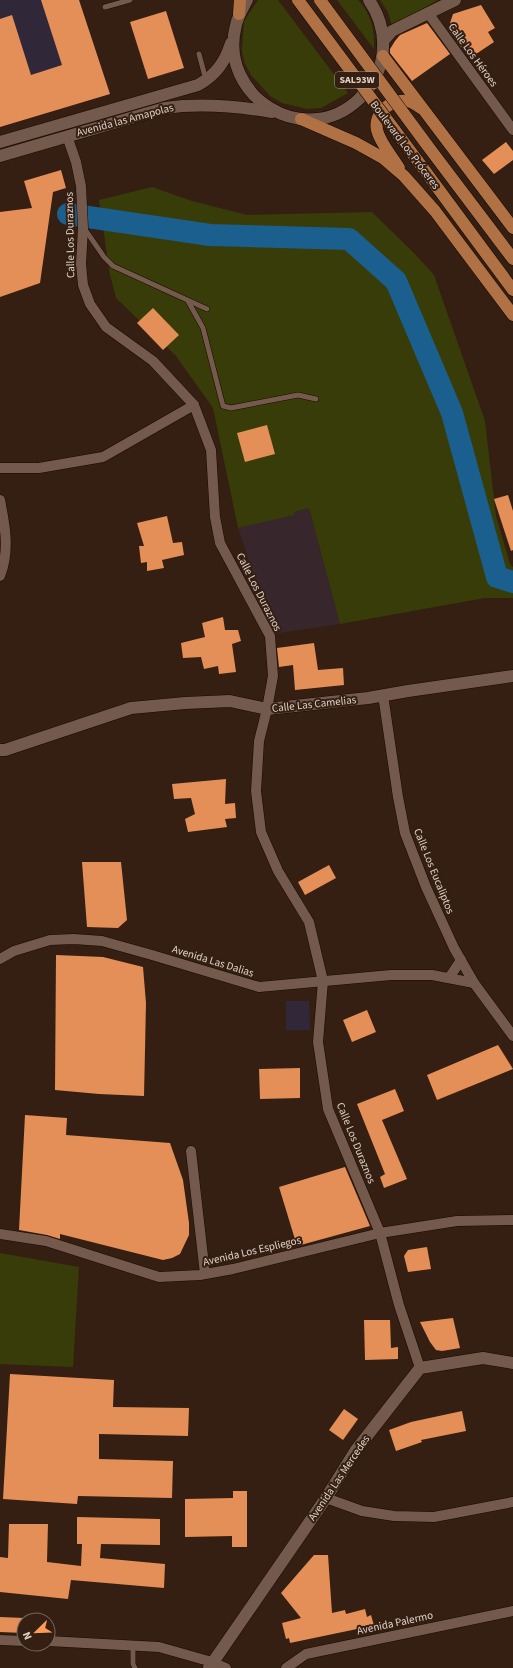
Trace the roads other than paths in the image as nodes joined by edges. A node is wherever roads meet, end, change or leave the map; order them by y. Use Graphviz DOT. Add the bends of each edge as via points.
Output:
graph roads {
  1 [pos="130,0"];
  2 [pos="240,0"];
  3 [pos="248,0"];
  4 [pos="298,0"];
  5 [pos="320,0"];
  6 [pos="369,0"];
  7 [pos="455,0"];
  8 [pos="105,7"];
  9 [pos="428,13"];
  10 [pos="239,14"];
  11 [pos="234,36"];
  12 [pos="383,41"];
  13 [pos="199,54"];
  14 [pos="383,56"];
  15 [pos="206,81"];
  16 [pos="426,111"];
  17 [pos="277,113"];
  18 [pos="301,119"];
  19 [pos="513,130"];
  20 [pos="67,136"];
  21 [pos="0,142"];
  22 [pos="0,156"];
  23 [pos="404,176"];
  24 [pos="83,228"];
  25 [pos="513,228"];
  26 [pos="513,259"];
  27 [pos="513,290"];
  28 [pos="188,301"];
  29 [pos="207,309"];
  30 [pos="513,315"];
  31 [pos="316,399"];
  32 [pos="194,405"];
  33 [pos="0,468"];
  34 [pos="0,500"];
  35 [pos="0,576"];
  36 [pos="513,676"];
  37 [pos="383,695"];
  38 [pos="267,709"];
  39 [pos="0,750"];
  40 [pos="0,959"];
  41 [pos="461,960"];
  42 [pos="449,978"];
  43 [pos="323,981"];
  44 [pos="474,983"];
  45 [pos="513,1036"];
  46 [pos="190,1152"];
  47 [pos="513,1220"];
  48 [pos="380,1233"];
  49 [pos="0,1234"];
  50 [pos="205,1274"];
  51 [pos="513,1363"];
  52 [pos="420,1368"];
  53 [pos="326,1498"];
  54 [pos="513,1502"];
  55 [pos="513,1611"];
  56 [pos="0,1640"];
  57 [pos="16,1641"];
  58 [pos="56,1641"];
  59 [pos="133,1646"];
  60 [pos="211,1665"];
  61 [pos="135,1668"];
  62 [pos="226,1668"];
  63 [pos="286,1668"];
  1 -- 8 [label="lane"];
  2 -- 10 [label="highway"];
  3 -- 10 [label="main road"];
  4 -- 27 [label="highway, Boulevard Los Próceres / SAL93W, bridge"];
  5 -- 26 [label="highway, Boulevard Los Próceres / SAL93W, bridge"];
  6 -- 12 [label="main road, Avenida las Amapolas" via="378,16"];
  7 -- 9 [label="main road"];
  9 -- 12 [label="main road" via="392,31"];
  9 -- 19 [label="street, Calle Los Héroes"];
  10 -- 11 [label="main road"];
  11 -- 15 [label="main road, Avenida las Amapolas" via="221,67"];
  11 -- 17 [label="main road" via="234,57 240,77 256,98"];
  12 -- 14 [label="main road, Avenida las Amapolas"];
  13 -- 15 [label="lane"];
  14 -- 16 [label="highway"];
  14 -- 18 [label="main road, Avenida las Amapolas" via="373,83 355,104 329,117"];
  15 -- 21 [label="main road, Avenida las Amapolas"];
  16 -- 23 [label="highway" via="410,101 401,101 383,108 378,116 377,132"];
  16 -- 25 [label="highway"];
  17 -- 18 [label="main road, Avenida las Amapolas"];
  17 -- 20 [label="main road, Avenida las Amapolas" via="223,106 179,106"];
  18 -- 23 [label="highway" via="356,143 383,158"];
  20 -- 22 [label="main road, Avenida las Amapolas"];
  20 -- 24 [label="street, Calle Los Duraznos" via="81,186"];
  23 -- 30 [label="highway" via="435,211"];
  24 -- 28 [label="lane" via="113,266"];
  24 -- 32 [label="street, Calle Los Duraznos" via="82,278 90,304 106,327 153,361"];
  28 -- 29 [label="lane"];
  28 -- 31 [label="lane" via="203,328 223,406 231,408 298,395"];
  32 -- 33 [label="street" via="104,457 39,468"];
  32 -- 38 [label="street, Calle Los Duraznos" via="211,450 215,517 220,543 270,636 273,676"];
  34 -- 35 [label="street" via="6,530 5,564"];
  36 -- 37 [label="main road, Calle Las Camelias"];
  37 -- 38 [label="main road, Calle Las Camelias"];
  37 -- 41 [label="street, Calle Los Eucaliptos" via="405,833 426,887"];
  38 -- 39 [label="main road, Calle Las Camelias" via="230,702 131,708"];
  38 -- 43 [label="street, Calle Los Duraznos" via="259,741 256,791 261,832 278,871 309,922"];
  40 -- 43 [label="street, Avenida Las Dalias" via="14,951 50,940 74,939 102,941 259,987"];
  41 -- 42 [label="street"];
  41 -- 44 [label="street, Calle Los Eucaliptos"];
  42 -- 43 [label="street, Avenida Las Dalias" via="432,975 390,975"];
  42 -- 44 [label="street, Avenida Las Dalias"];
  43 -- 48 [label="street, Calle Los Duraznos" via="318,1042 328,1109"];
  44 -- 45 [label="street, Calle Los Eucaliptos"];
  46 -- 50 [label="street"];
  47 -- 48 [label="street, Avenida Los Espliegos" via="457,1221"];
  48 -- 50 [label="street, Avenida Los Espliegos"];
  48 -- 52 [label="street, Calle Los Duraznos" via="399,1305"];
  49 -- 50 [label="street, Avenida Los Espliegos" via="46,1241 159,1277"];
  51 -- 52 [label="main road" via="483,1358"];
  52 -- 53 [label="main road, Avenida Las Mercedes" via="356,1450"];
  53 -- 54 [label="street" via="362,1511 434,1517"];
  53 -- 60 [label="main road, Avenida Las Mercedes"];
  55 -- 63 [label="street, Avenida Palermo" via="306,1654"];
  56 -- 57 [label="street"];
  58 -- 59 [label="street"];
  59 -- 60 [label="street" via="159,1647"];
  59 -- 61 [label="lane"];
  60 -- 62 [label="street"];
}
